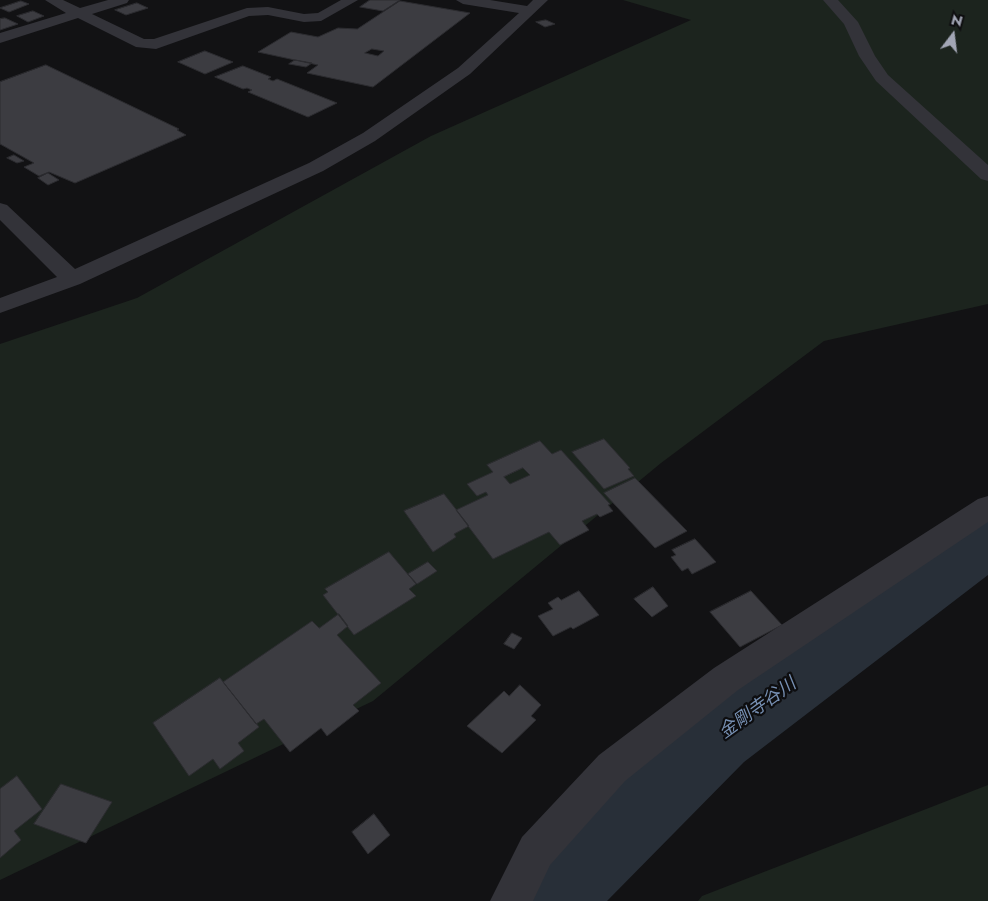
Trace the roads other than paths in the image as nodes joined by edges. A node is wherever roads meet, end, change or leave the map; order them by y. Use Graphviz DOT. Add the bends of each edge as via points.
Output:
graph roads {
  1 [pos="52,0"];
  2 [pos="122,0"];
  3 [pos="351,0"];
  4 [pos="464,0"];
  5 [pos="830,0"];
  6 [pos="534,5"];
  7 [pos="79,13"];
  8 [pos="0,38"];
  9 [pos="988,175"];
  10 [pos="0,209"];
  11 [pos="72,279"];
  12 [pos="0,306"];
  13 [pos="988,507"];
  14 [pos="511,901"];
  1 -- 7 [label="street"];
  2 -- 7 [label="street"];
  3 -- 7 [label="street" via="321,16 304,18 268,11 247,12 156,44 141,44"];
  4 -- 6 [label="street"];
  5 -- 9 [label="street" via="851,22 882,78"];
  6 -- 11 [label="street" via="464,71 369,138 316,167"];
  7 -- 8 [label="street"];
  10 -- 11 [label="street"];
  11 -- 12 [label="street"];
  13 -- 14 [label="street" via="726,679 612,768 536,851"];
}
